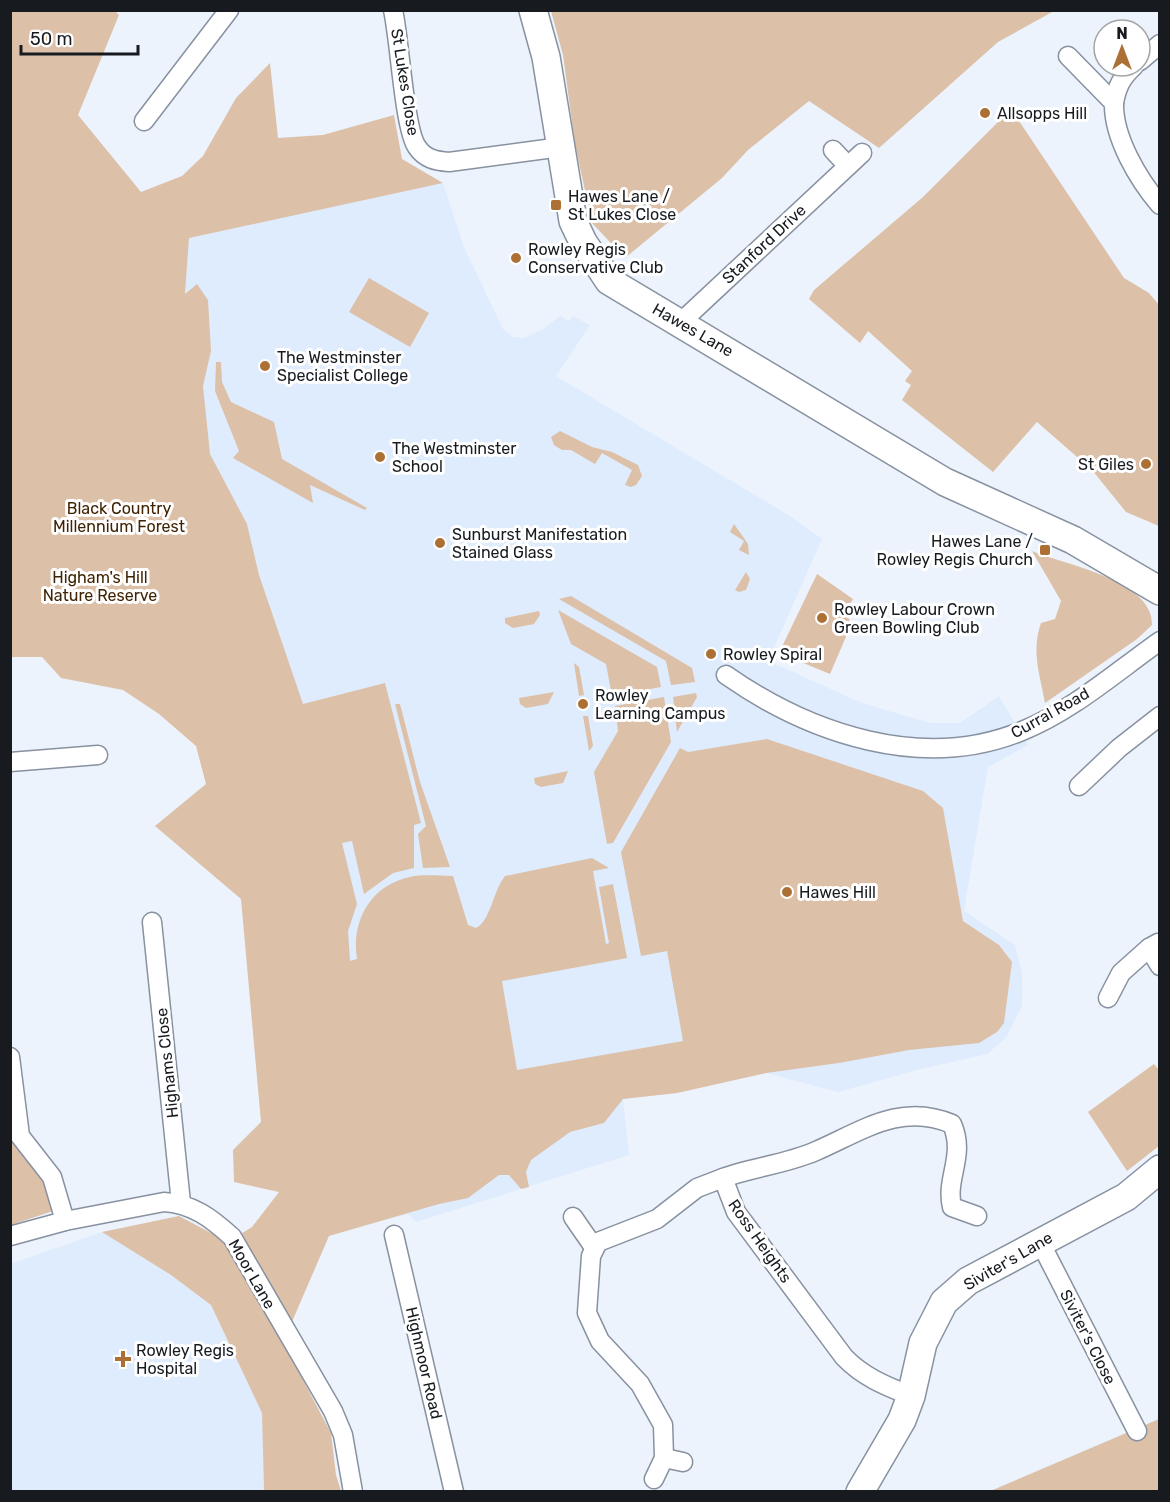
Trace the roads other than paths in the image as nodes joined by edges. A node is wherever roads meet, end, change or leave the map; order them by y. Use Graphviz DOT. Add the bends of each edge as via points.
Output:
graph roads {
  1 [pos="229,10"];
  2 [pos="393,10"];
  3 [pos="533,10"];
  4 [pos="1068,56"];
  5 [pos="1122,78"];
  6 [pos="1114,103"];
  7 [pos="144,122"];
  8 [pos="561,147"];
  9 [pos="833,150"];
  10 [pos="862,153"];
  11 [pos="848,166"];
  12 [pos="1160,205"];
  13 [pos="680,323"];
  14 [pos="1025,519"];
  15 [pos="1160,569"];
  16 [pos="1160,591"];
  17 [pos="1160,641"];
  18 [pos="726,675"];
  19 [pos="1160,716"];
  20 [pos="98,755"];
  21 [pos="10,762"];
  22 [pos="1079,786"];
  23 [pos="152,922"];
  24 [pos="1154,945"];
  25 [pos="1160,966"];
  26 [pos="1108,998"];
  27 [pos="10,1057"];
  28 [pos="1160,1169"];
  29 [pos="723,1178"];
  30 [pos="181,1203"];
  31 [pos="977,1216"];
  32 [pos="573,1217"];
  33 [pos="65,1221"];
  34 [pos="394,1235"];
  35 [pos="10,1236"];
  36 [pos="1040,1242"];
  37 [pos="593,1246"];
  38 [pos="911,1396"];
  39 [pos="1137,1431"];
  40 [pos="664,1458"];
  41 [pos="683,1462"];
  42 [pos="654,1479"];
  43 [pos="353,1491"];
  44 [pos="454,1491"];
  45 [pos="860,1491"];
  1 -- 7 [label="street"];
  2 -- 8 [label="street, St Lukes Close" via="407,107 416,145 422,153 449,162"];
  3 -- 8 [label="main road, Hawes Lane" via="546,57"];
  4 -- 6 [label="street"];
  5 -- 6 [label="street"];
  6 -- 12 [label="street" via="1113,116 1128,154"];
  8 -- 13 [label="main road, Hawes Lane" via="573,221 595,261 609,280"];
  9 -- 11 [label="street"];
  10 -- 11 [label="street, Stanford Drive"];
  11 -- 13 [label="street, Stanford Drive"];
  13 -- 14 [label="main road, Hawes Lane" via="945,483"];
  14 -- 15 [label="main road, Hawes Lane" via="1098,542"];
  14 -- 16 [label="main road, Hawes Lane" via="1073,540"];
  17 -- 18 [label="street, Curral Road" via="1081,697 1025,730 997,741 939,750 882,744 833,730 748,690"];
  19 -- 22 [label="street"];
  20 -- 21 [label="street"];
  23 -- 30 [label="street, Highams Close"];
  24 -- 25 [label="street"];
  24 -- 26 [label="street" via="1121,973"];
  27 -- 33 [label="street" via="20,1136 52,1177"];
  28 -- 36 [label="main road, Siviter's Lane" via="1126,1197"];
  29 -- 31 [label="street" via="816,1151 874,1122 906,1115 934,1118 952,1124 958,1153 950,1189 952,1207"];
  29 -- 37 [label="street, Ross Heights" via="697,1188 657,1219"];
  29 -- 38 [label="street, Ross Heights" via="736,1212 844,1357 858,1371"];
  30 -- 33 [label="street, Moor Lane" via="152,1203"];
  30 -- 43 [label="street, Moor Lane" via="197,1210 232,1237 333,1411 343,1435"];
  32 -- 37 [label="street"];
  33 -- 35 [label="street, Moor Lane"];
  34 -- 44 [label="street, Highmoor Road"];
  36 -- 38 [label="main road, Siviter's Lane" via="969,1281 944,1302 924,1343"];
  36 -- 39 [label="street, Siviter's Close"];
  37 -- 40 [label="street" via="587,1302 589,1322 600,1341 653,1403 663,1425"];
  38 -- 45 [label="main road, Siviter's Lane" via="895,1434"];
  40 -- 41 [label="street"];
  40 -- 42 [label="street"];
}
